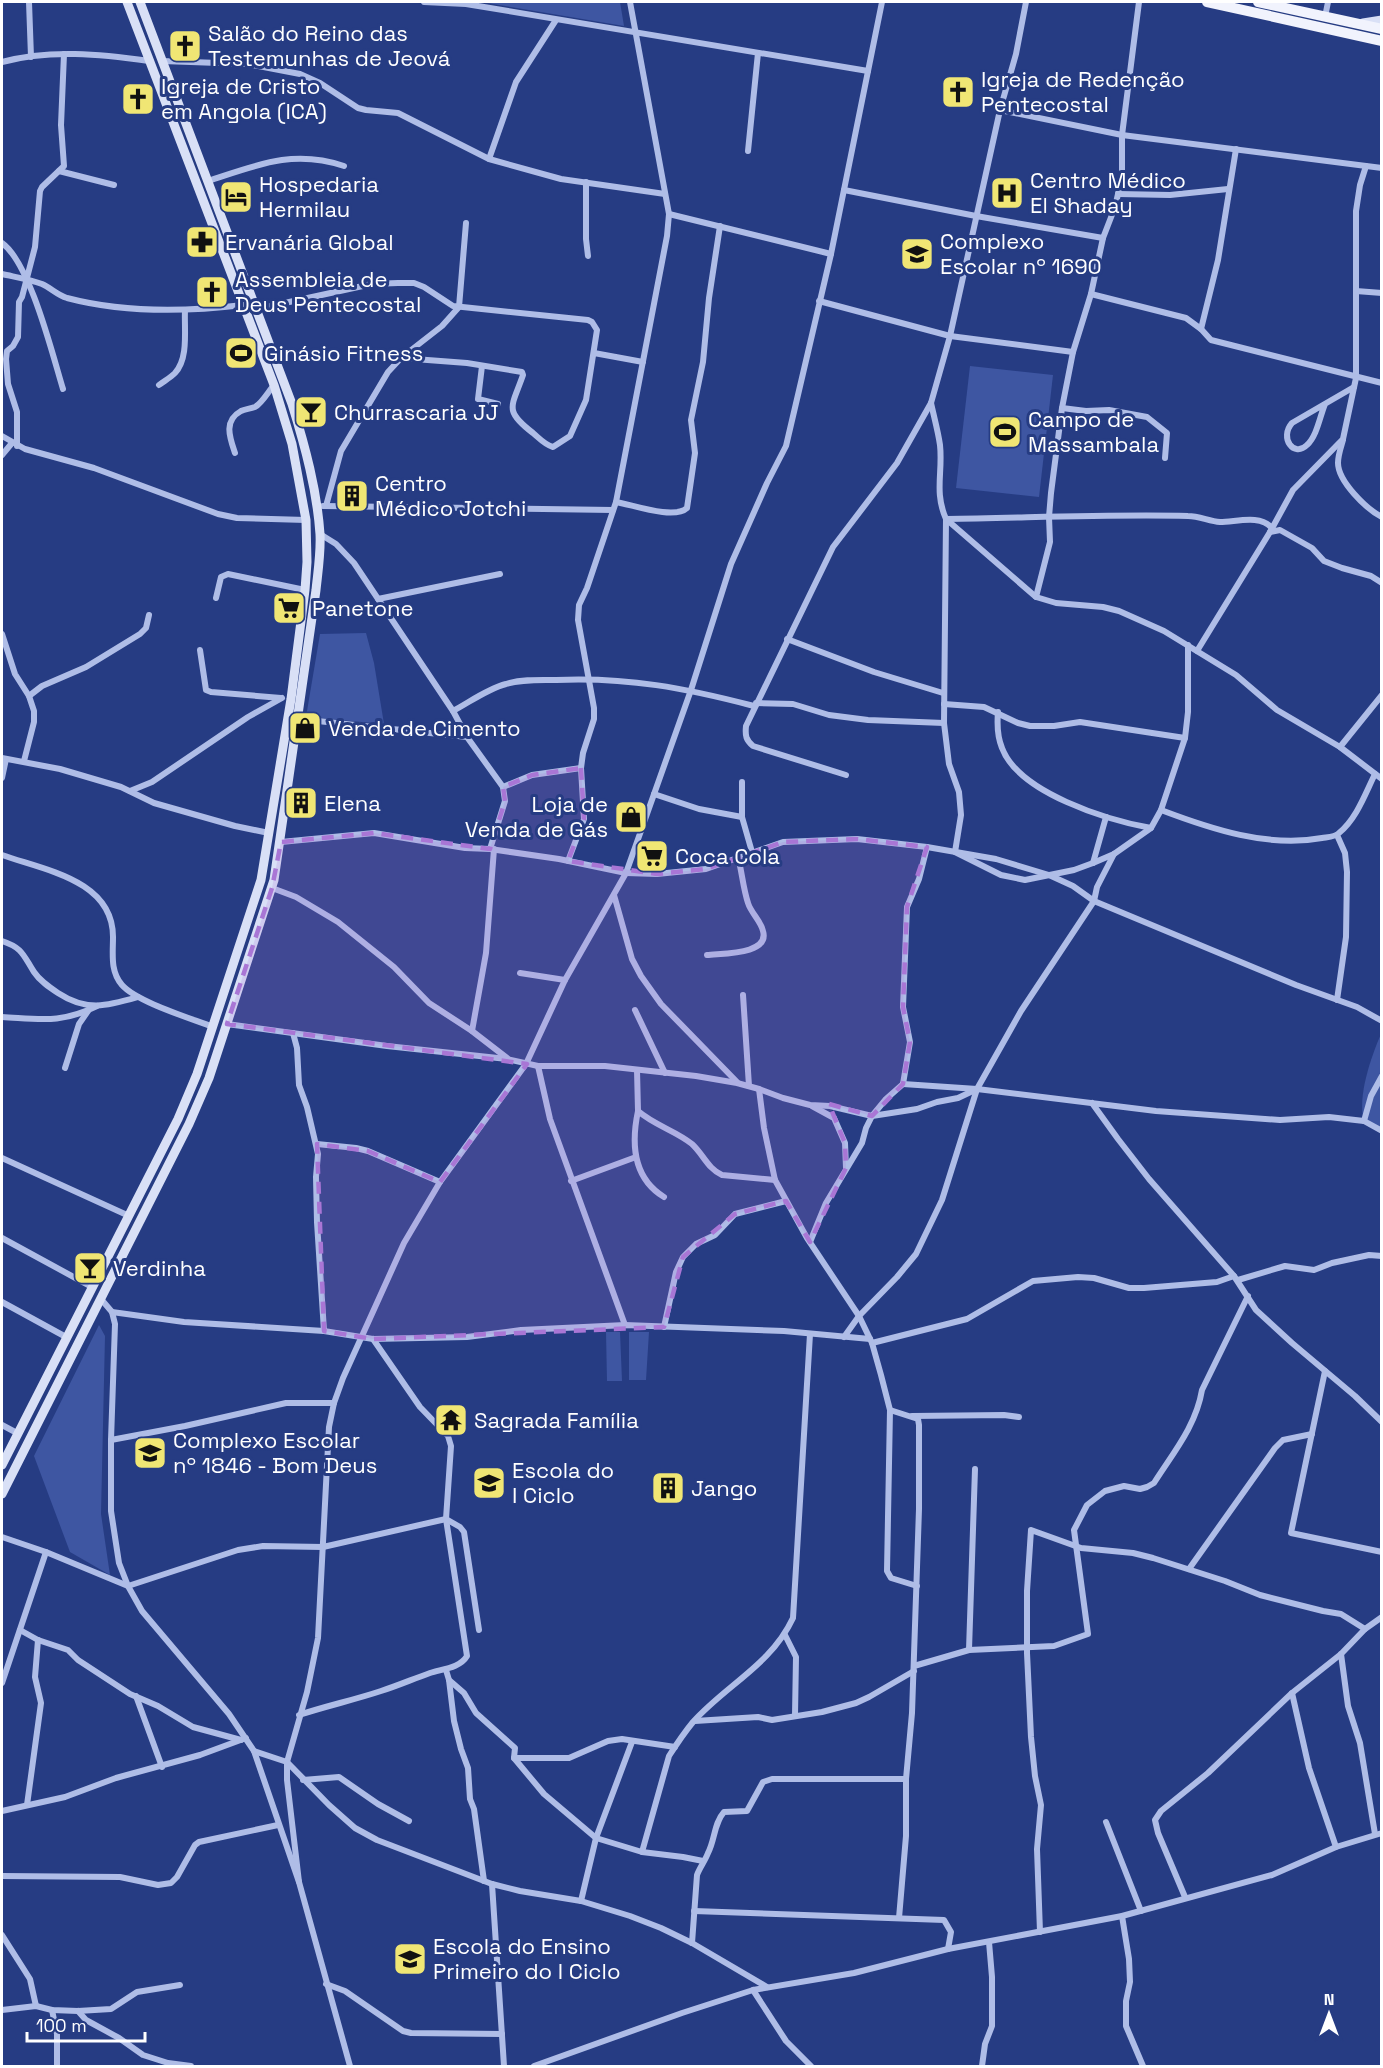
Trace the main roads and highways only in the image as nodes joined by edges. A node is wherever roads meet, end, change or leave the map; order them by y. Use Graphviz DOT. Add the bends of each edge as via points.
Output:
graph roads {
  1 [pos="1207,2"];
  2 [pos="1258,2"];
  3 [pos="1382,29"];
  4 [pos="1382,41"];
  1 -- 4 [label="main road"];
  2 -- 3 [label="main road"];
}
